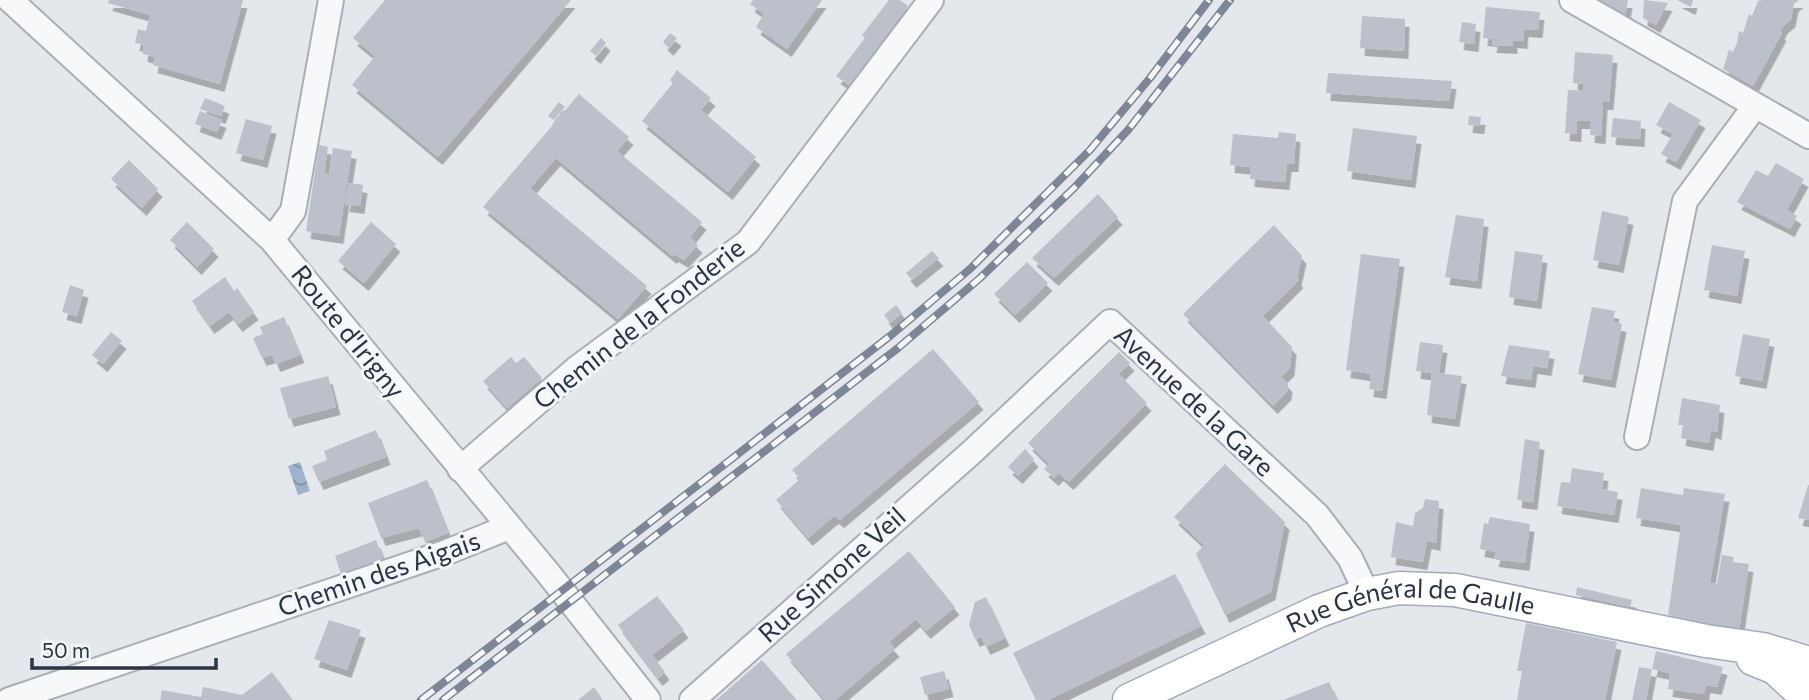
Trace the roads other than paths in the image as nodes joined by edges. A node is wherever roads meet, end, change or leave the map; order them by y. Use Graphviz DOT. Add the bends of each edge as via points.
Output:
graph roads {
  1 [pos="10,0"];
  2 [pos="331,0"];
  3 [pos="931,0"];
  4 [pos="1572,0"];
  5 [pos="1755,106"];
  6 [pos="1809,136"];
  7 [pos="272,240"];
  8 [pos="1637,438"];
  9 [pos="973,451"];
  10 [pos="460,469"];
  11 [pos="509,527"];
  12 [pos="1367,594"];
  13 [pos="1706,641"];
  14 [pos="1809,663"];
  15 [pos="1809,699"];
  16 [pos="9,700"];
  17 [pos="648,700"];
  18 [pos="692,700"];
  19 [pos="1129,700"];
  1 -- 7 [label="street, Route d'Irigny"];
  2 -- 7 [label="street" via="293,211"];
  3 -- 10 [label="street, Chemin de la Fonderie" via="748,242 576,369"];
  4 -- 5 [label="street"];
  5 -- 6 [label="street"];
  5 -- 8 [label="street" via="1685,201"];
  7 -- 10 [label="street, Route d'Irigny"];
  9 -- 12 [label="street, Avenue de la Gare" via="1110,322 1317,515 1350,558"];
  9 -- 18 [label="street, Rue Simone Veil"];
  10 -- 11 [label="street, Route d'Irigny"];
  11 -- 16 [label="street, Chemin des Aigais"];
  11 -- 17 [label="street, Route d'Irigny"];
  12 -- 13 [label="main road, Rue Général de Gaulle" via="1399,588 1455,590"];
  12 -- 19 [label="main road, Rue Général de Gaulle" via="1319,611"];
  13 -- 14 [label="main road, Rue Général de Gaulle" via="1763,649"];
  13 -- 15 [label="main road, Rue Général de Gaulle" via="1775,668"];
}
